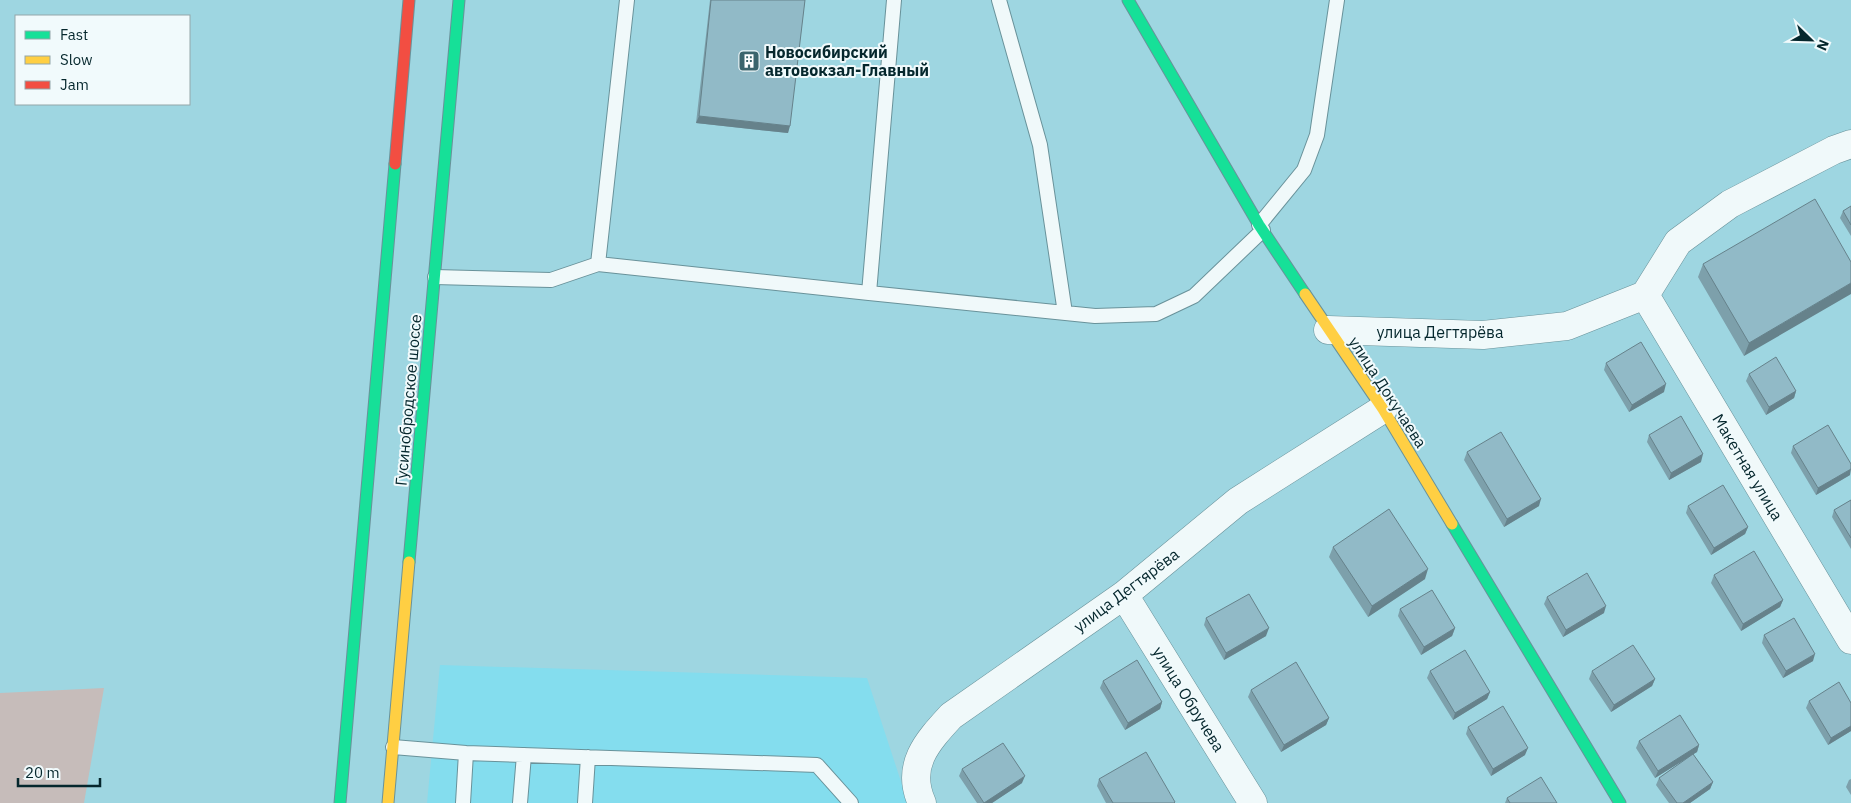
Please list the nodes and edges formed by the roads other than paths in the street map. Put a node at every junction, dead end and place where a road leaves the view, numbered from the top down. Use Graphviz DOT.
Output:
graph roads {
  1 [pos="409,0"];
  2 [pos="460,0"];
  3 [pos="627,0"];
  4 [pos="894,0"];
  5 [pos="999,0"];
  6 [pos="1128,0"];
  7 [pos="1337,0"];
  8 [pos="1851,144"];
  9 [pos="1261,227"];
  10 [pos="598,264"];
  11 [pos="435,277"];
  12 [pos="869,293"];
  13 [pos="1645,295"];
  14 [pos="1065,313"];
  15 [pos="1328,330"];
  16 [pos="1383,409"];
  17 [pos="1124,595"];
  18 [pos="1851,640"];
  19 [pos="393,747"];
  20 [pos="466,753"];
  21 [pos="524,755"];
  22 [pos="588,757"];
  23 [pos="340,803"];
  24 [pos="388,803"];
  25 [pos="463,803"];
  26 [pos="520,803"];
  27 [pos="585,803"];
  28 [pos="850,803"];
  29 [pos="922,803"];
  30 [pos="1253,803"];
  31 [pos="1620,803"];
  1 -- 23 [label="main road, Гусинобродское шоссе"];
  2 -- 11 [label="main road, Гусинобродское шоссе"];
  3 -- 10 [label="lane"];
  4 -- 12 [label="lane"];
  5 -- 14 [label="lane"];
  6 -- 9 [label="main road, улица Докучаева"];
  7 -- 9 [label="lane"];
  8 -- 13 [label="street"];
  9 -- 14 [label="lane"];
  9 -- 15 [label="main road, улица Докучаева"];
  10 -- 11 [label="lane"];
  10 -- 12 [label="lane"];
  11 -- 19 [label="main road, Гусинобродское шоссе"];
  12 -- 14 [label="lane"];
  13 -- 15 [label="street, улица Дегтярёва"];
  13 -- 18 [label="street, Макетная улица"];
  15 -- 16 [label="main road, улица Докучаева"];
  16 -- 17 [label="street, улица Дегтярёва"];
  16 -- 31 [label="main road, улица Докучаева"];
  17 -- 29 [label="street, улица Дегтярёва"];
  17 -- 30 [label="street, улица Обручева"];
  19 -- 20 [label="lane"];
  19 -- 24 [label="main road, Гусинобродское шоссе"];
  20 -- 21 [label="lane"];
  20 -- 25 [label="lane"];
  21 -- 22 [label="lane"];
  21 -- 26 [label="lane"];
  22 -- 27 [label="lane"];
  22 -- 28 [label="lane"];
}
